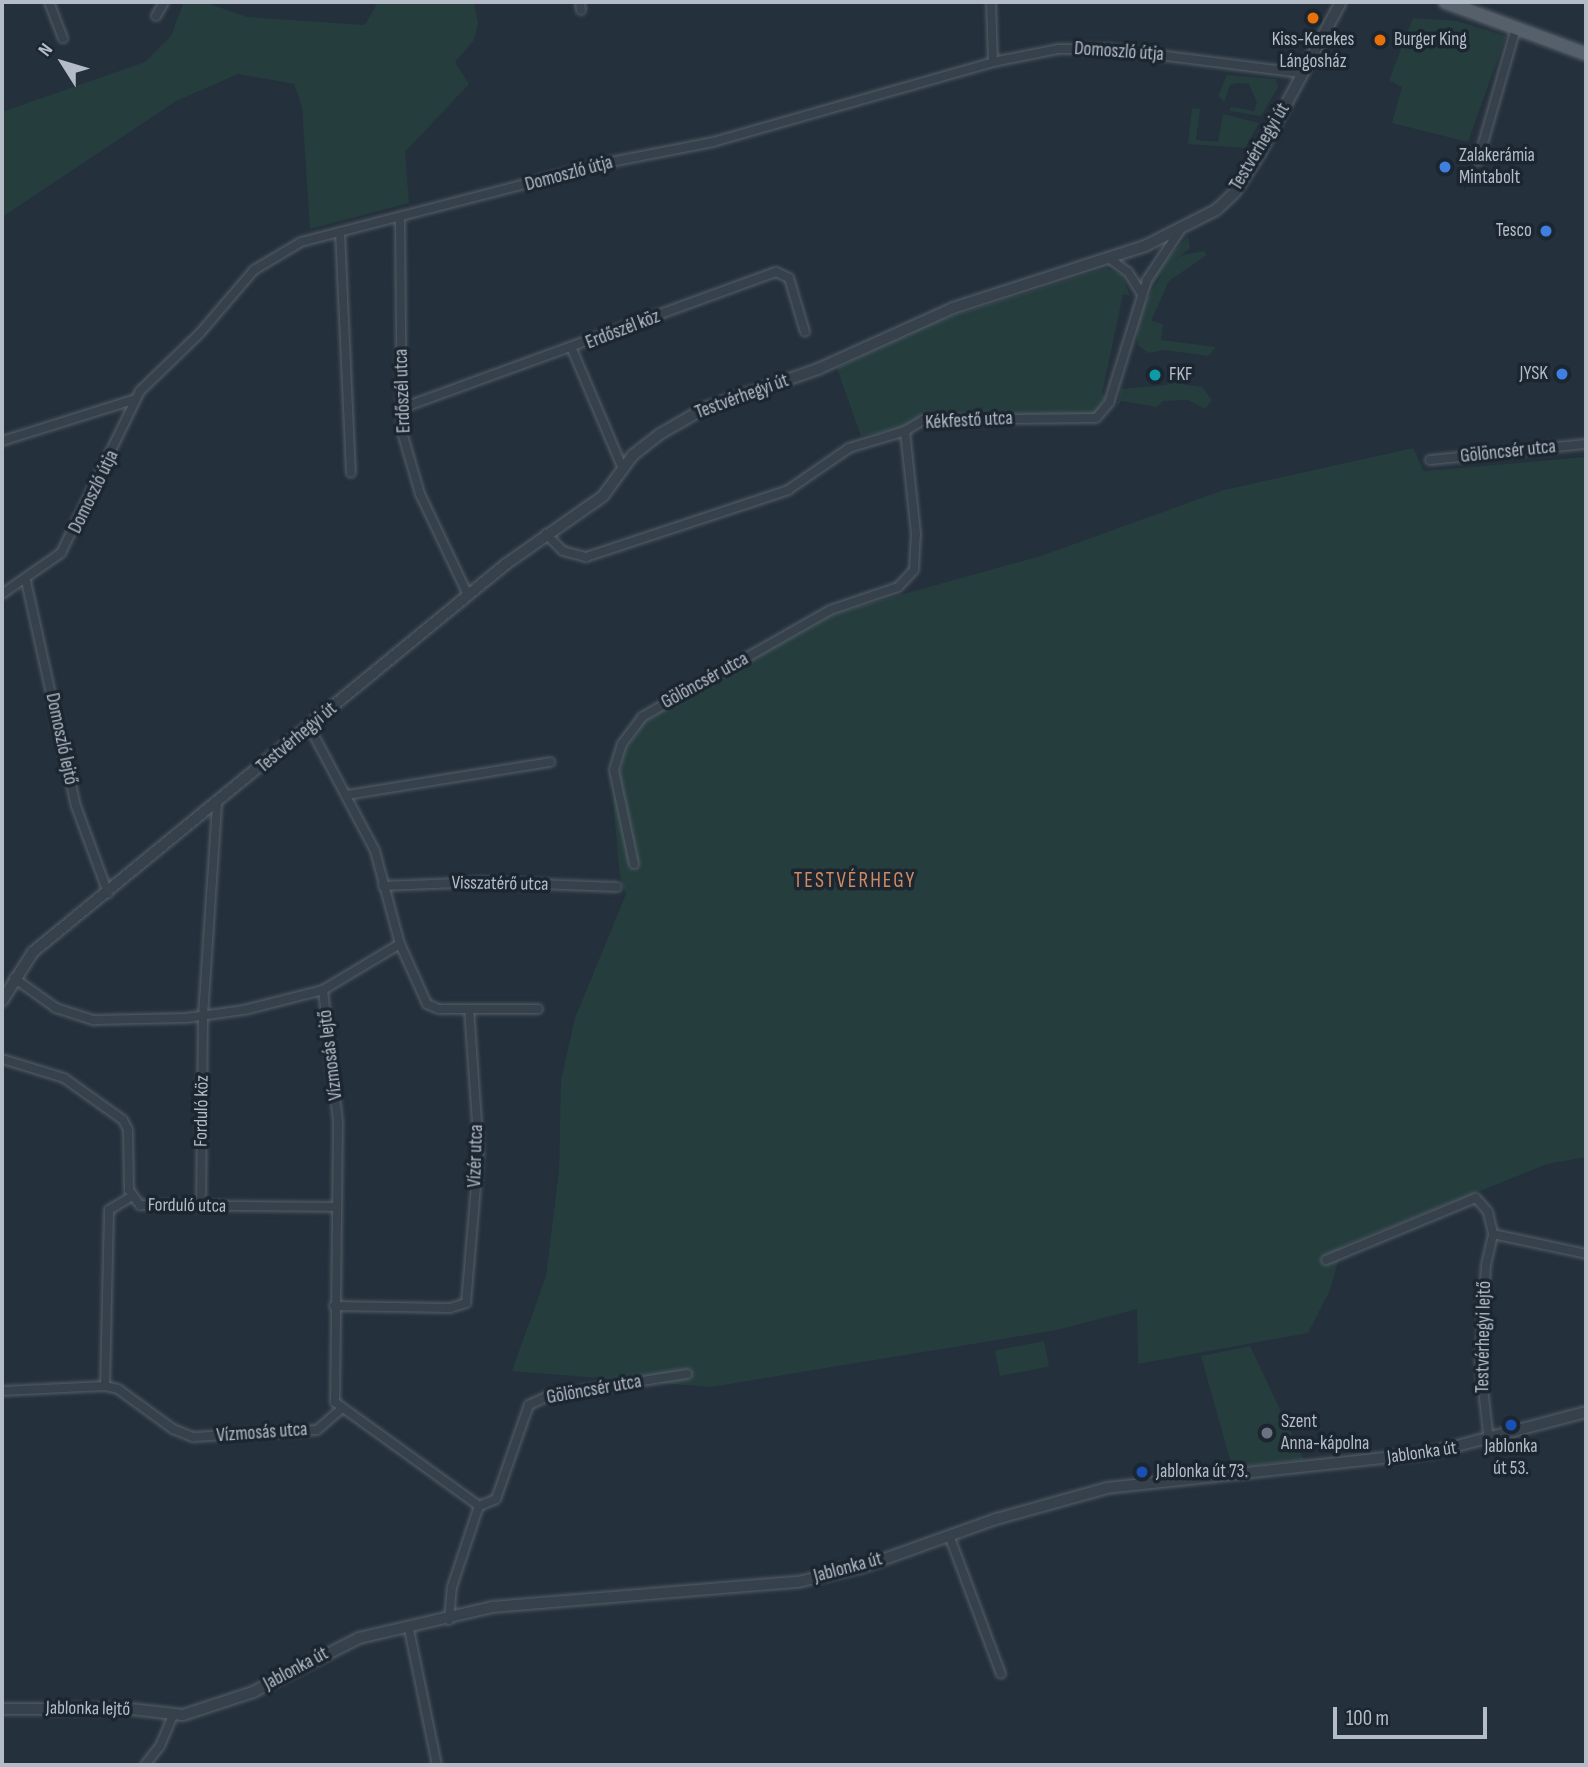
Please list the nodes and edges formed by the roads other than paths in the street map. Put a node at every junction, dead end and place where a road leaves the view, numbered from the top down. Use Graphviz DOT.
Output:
graph roads {
  1 [pos="49,2"];
  2 [pos="164,2"];
  3 [pos="991,2"];
  4 [pos="1341,2"];
  5 [pos="1445,2"];
  6 [pos="156,16"];
  7 [pos="1516,27"];
  8 [pos="63,38"];
  9 [pos="1586,54"];
  10 [pos="993,62"];
  11 [pos="1302,73"];
  12 [pos="1478,161"];
  13 [pos="400,217"];
  14 [pos="340,232"];
  15 [pos="1179,232"];
  16 [pos="1110,259"];
  17 [pos="1141,293"];
  18 [pos="806,332"];
  19 [pos="572,349"];
  20 [pos="135,399"];
  21 [pos="402,408"];
  22 [pos="905,431"];
  23 [pos="2,441"];
  24 [pos="1586,444"];
  25 [pos="1430,460"];
  26 [pos="623,469"];
  27 [pos="351,474"];
  28 [pos="546,534"];
  29 [pos="26,581"];
  30 [pos="2,594"];
  31 [pos="468,595"];
  32 [pos="310,728"];
  33 [pos="550,762"];
  34 [pos="347,795"];
  35 [pos="217,804"];
  36 [pos="634,864"];
  37 [pos="383,886"];
  38 [pos="617,887"];
  39 [pos="108,893"];
  40 [pos="400,944"];
  41 [pos="14,978"];
  42 [pos="323,990"];
  43 [pos="2,1001"];
  44 [pos="469,1009"];
  45 [pos="538,1009"];
  46 [pos="203,1016"];
  47 [pos="2,1059"];
  48 [pos="131,1197"];
  49 [pos="201,1207"];
  50 [pos="337,1207"];
  51 [pos="1493,1234"];
  52 [pos="1586,1254"];
  53 [pos="1325,1260"];
  54 [pos="334,1306"];
  55 [pos="687,1374"];
  56 [pos="105,1386"];
  57 [pos="2,1391"];
  58 [pos="340,1410"];
  59 [pos="1586,1412"];
  60 [pos="1489,1441"];
  61 [pos="479,1506"];
  62 [pos="949,1535"];
  63 [pos="449,1620"];
  64 [pos="410,1629"];
  65 [pos="1001,1674"];
  66 [pos="2,1709"];
  67 [pos="173,1715"];
  68 [pos="145,1765"];
  69 [pos="438,1765"];
  1 -- 8 [label="street"];
  2 -- 6 [label="street"];
  3 -- 10 [label="street"];
  4 -- 11 [label="street, Testvérhegyi út"];
  5 -- 7 [label="main road"];
  7 -- 9 [label="main road"];
  7 -- 12 [label="street"];
  10 -- 11 [label="street, Domoszló útja"];
  10 -- 13 [label="street, Domoszló útja"];
  11 -- 15 [label="street, Testvérhegyi út"];
  13 -- 14 [label="street, Domoszló útja"];
  13 -- 21 [label="street, Erdőszél utca"];
  14 -- 20 [label="street, Domoszló útja"];
  14 -- 27 [label="street"];
  15 -- 16 [label="street, Testvérhegyi út"];
  15 -- 17 [label="street, Kékfestő utca"];
  16 -- 17 [label="street"];
  16 -- 26 [label="street, Testvérhegyi út"];
  17 -- 22 [label="street, Kékfestő utca"];
  18 -- 19 [label="street, Erdőszél köz"];
  19 -- 21 [label="street, Erdőszél köz"];
  19 -- 26 [label="street"];
  20 -- 23 [label="street"];
  20 -- 29 [label="street, Domoszló útja"];
  21 -- 31 [label="street, Erdőszél utca"];
  22 -- 28 [label="street, Kékfestő utca"];
  22 -- 36 [label="street, Gölöncsér utca"];
  24 -- 25 [label="street, Gölöncsér utca"];
  26 -- 28 [label="street, Testvérhegyi út"];
  28 -- 31 [label="street, Testvérhegyi út"];
  29 -- 30 [label="street, Domoszló útja"];
  29 -- 39 [label="street, Domoszló lejtő"];
  31 -- 32 [label="street, Testvérhegyi út"];
  32 -- 34 [label="street"];
  32 -- 35 [label="street, Testvérhegyi út"];
  33 -- 34 [label="street"];
  34 -- 37 [label="street"];
  35 -- 39 [label="street, Testvérhegyi út"];
  35 -- 46 [label="street"];
  37 -- 38 [label="street, Visszatérő utca"];
  37 -- 40 [label="street"];
  39 -- 41 [label="street, Testvérhegyi út"];
  40 -- 42 [label="street"];
  40 -- 44 [label="street"];
  41 -- 43 [label="street, Testvérhegyi út"];
  41 -- 46 [label="street, Vízmosás lejtő"];
  42 -- 46 [label="street, Vízmosás lejtő"];
  42 -- 50 [label="street, Vízmosás lejtő"];
  44 -- 45 [label="street"];
  44 -- 54 [label="street, Vízér utca"];
  46 -- 49 [label="street, Forduló köz"];
  47 -- 48 [label="street, Forduló utca"];
  48 -- 49 [label="street, Forduló utca"];
  48 -- 56 [label="street"];
  49 -- 50 [label="street, Forduló utca"];
  50 -- 54 [label="street, Vízmosás lejtő"];
  51 -- 52 [label="street"];
  51 -- 53 [label="street"];
  51 -- 60 [label="street, Testvérhegyi lejtő"];
  54 -- 58 [label="street, Vízmosás lejtő"];
  55 -- 61 [label="street, Gölöncsér utca"];
  56 -- 57 [label="street"];
  56 -- 58 [label="street, Vízmosás utca"];
  58 -- 61 [label="street"];
  59 -- 60 [label="street, Jablonka út"];
  60 -- 62 [label="street, Jablonka út"];
  61 -- 63 [label="street, Gölöncsér utca"];
  62 -- 63 [label="street, Jablonka út"];
  62 -- 65 [label="street"];
  63 -- 64 [label="street, Jablonka út"];
  64 -- 67 [label="street, Jablonka út"];
  64 -- 69 [label="street"];
  66 -- 67 [label="street, Jablonka lejtő"];
  67 -- 68 [label="street"];
}
